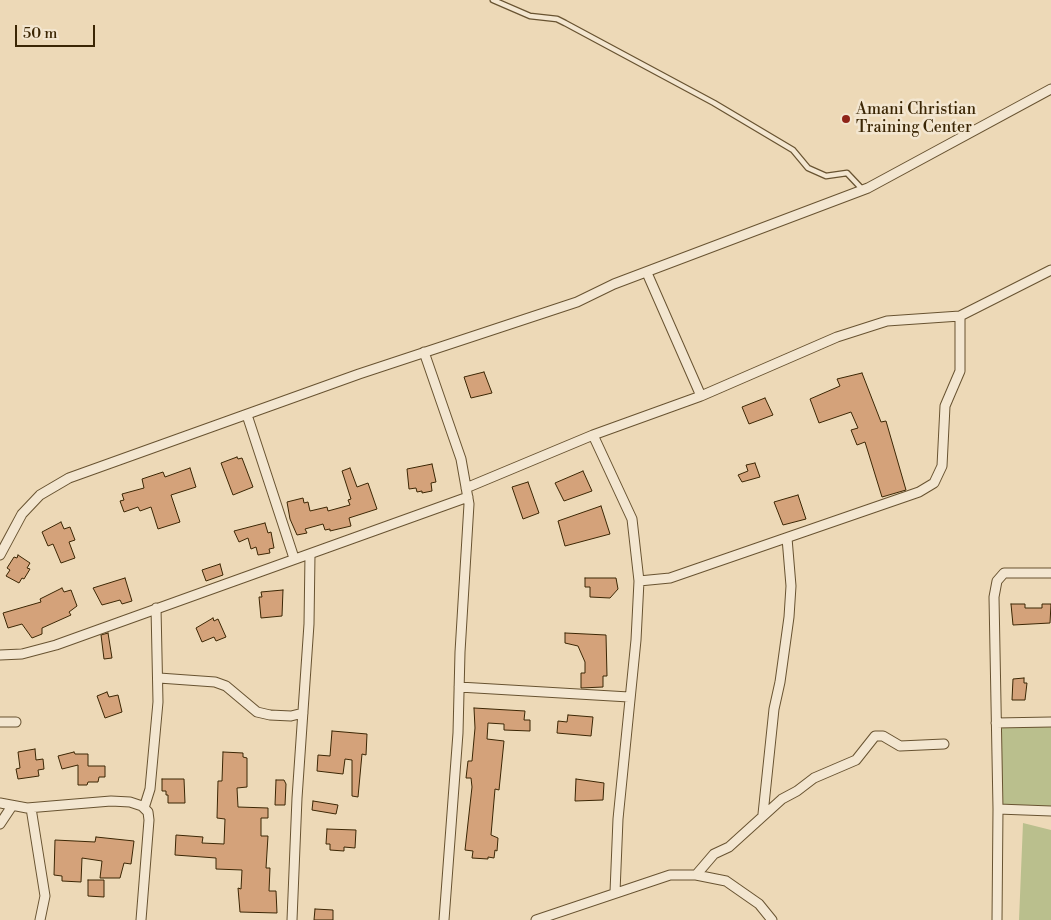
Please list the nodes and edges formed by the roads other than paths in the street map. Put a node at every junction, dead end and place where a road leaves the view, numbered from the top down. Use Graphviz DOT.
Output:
graph roads {
  1 [pos="493,0"];
  2 [pos="1051,89"];
  3 [pos="863,190"];
  4 [pos="1051,270"];
  5 [pos="647,273"];
  6 [pos="960,316"];
  7 [pos="424,352"];
  8 [pos="701,396"];
  9 [pos="247,415"];
  10 [pos="593,435"];
  11 [pos="467,493"];
  12 [pos="787,538"];
  13 [pos="310,555"];
  14 [pos="0,556"];
  15 [pos="294,558"];
  16 [pos="1051,573"];
  17 [pos="639,581"];
  18 [pos="156,608"];
  19 [pos="0,655"];
  20 [pos="159,678"];
  21 [pos="459,687"];
  22 [pos="629,698"];
  23 [pos="303,713"];
  24 [pos="0,722"];
  25 [pos="16,722"];
  26 [pos="1051,722"];
  27 [pos="996,723"];
  28 [pos="944,744"];
  29 [pos="0,803"];
  30 [pos="12,806"];
  31 [pos="31,808"];
  32 [pos="144,808"];
  33 [pos="998,809"];
  34 [pos="1051,811"];
  35 [pos="763,814"];
  36 [pos="0,824"];
  37 [pos="696,875"];
  38 [pos="615,892"];
  39 [pos="40,920"];
  40 [pos="141,920"];
  41 [pos="292,920"];
  42 [pos="444,920"];
  43 [pos="536,920"];
  44 [pos="772,920"];
  45 [pos="997,920"];
  1 -- 3 [label="lane"];
  2 -- 3 [label="street"];
  3 -- 5 [label="street"];
  4 -- 6 [label="street"];
  5 -- 7 [label="street"];
  5 -- 8 [label="street"];
  6 -- 8 [label="street"];
  6 -- 12 [label="street"];
  7 -- 9 [label="street"];
  7 -- 11 [label="street"];
  8 -- 10 [label="street"];
  9 -- 14 [label="street"];
  9 -- 15 [label="street"];
  10 -- 11 [label="street"];
  10 -- 17 [label="street"];
  11 -- 13 [label="street"];
  11 -- 21 [label="street"];
  12 -- 17 [label="street"];
  12 -- 35 [label="street"];
  13 -- 15 [label="street"];
  13 -- 23 [label="street"];
  15 -- 18 [label="street"];
  16 -- 27 [label="street"];
  17 -- 22 [label="street"];
  18 -- 19 [label="street"];
  18 -- 20 [label="street"];
  20 -- 23 [label="street"];
  20 -- 32 [label="street"];
  21 -- 22 [label="street"];
  21 -- 42 [label="street"];
  22 -- 38 [label="street"];
  23 -- 41 [label="street"];
  24 -- 25 [label="street"];
  26 -- 27 [label="street"];
  27 -- 33 [label="street"];
  28 -- 35 [label="street"];
  29 -- 30 [label="street"];
  30 -- 31 [label="street"];
  30 -- 36 [label="street"];
  31 -- 32 [label="street"];
  31 -- 39 [label="street"];
  32 -- 40 [label="street"];
  33 -- 34 [label="street"];
  33 -- 45 [label="street"];
  35 -- 37 [label="street"];
  37 -- 38 [label="street"];
  37 -- 44 [label="street"];
  38 -- 43 [label="street"];
}
